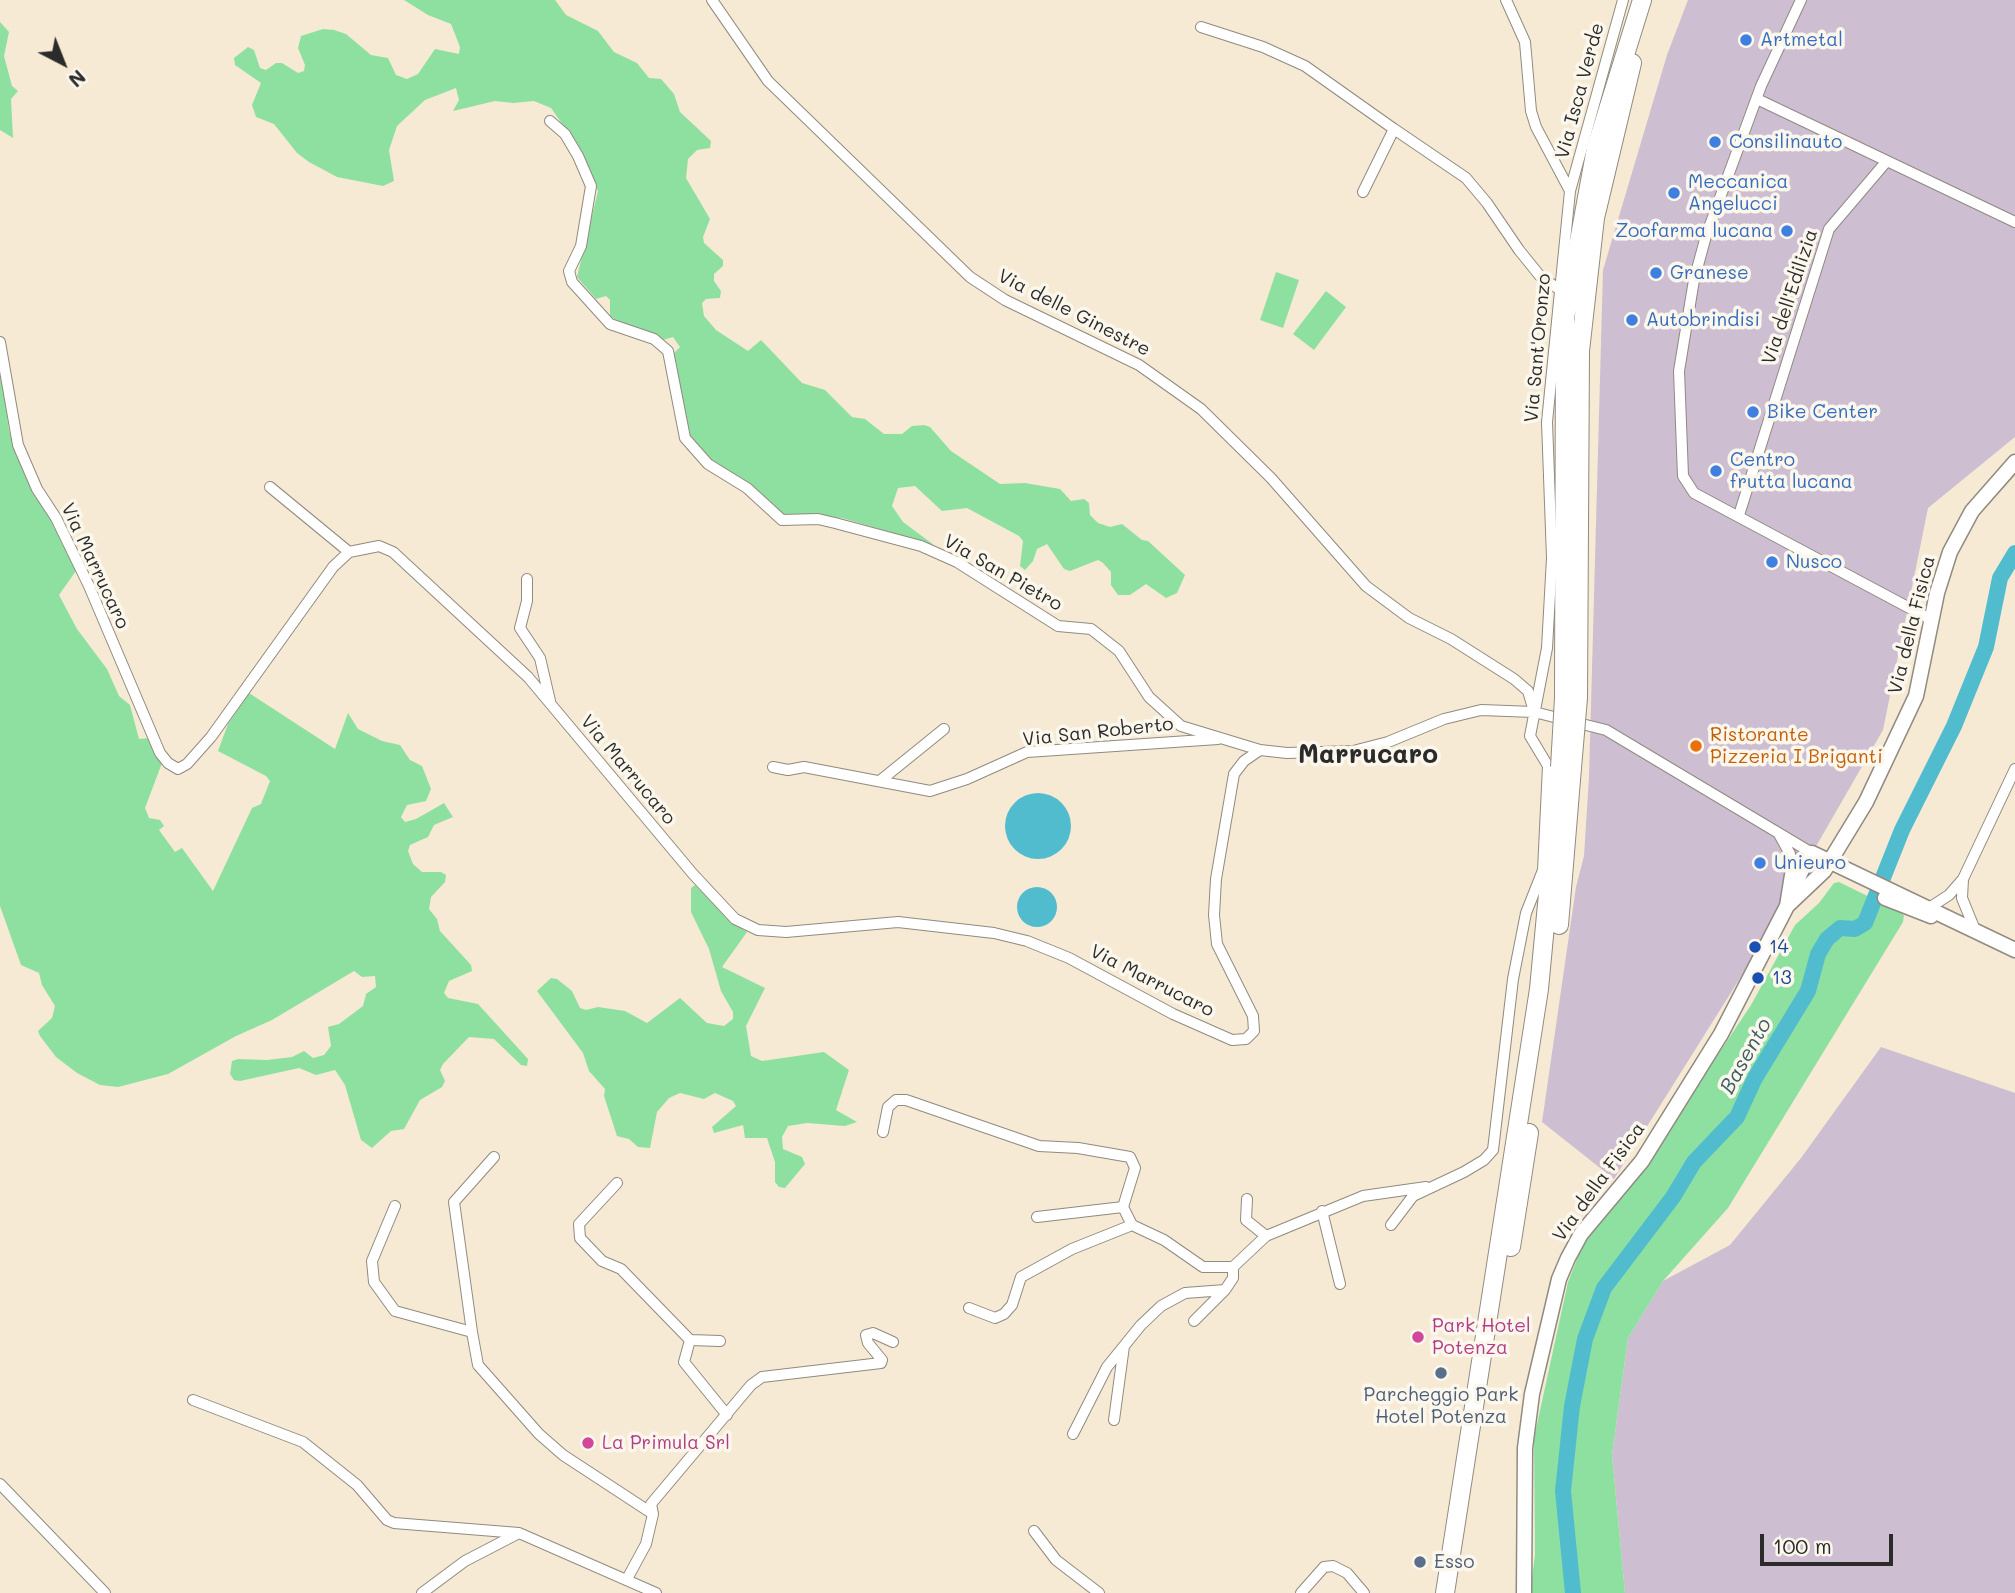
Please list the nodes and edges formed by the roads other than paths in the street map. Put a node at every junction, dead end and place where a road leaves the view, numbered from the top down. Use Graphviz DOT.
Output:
graph roads {
  1 [pos="712,0"];
  2 [pos="1506,0"];
  3 [pos="1623,0"];
  4 [pos="1642,0"];
  5 [pos="1652,0"];
  6 [pos="1801,0"];
  7 [pos="1201,27"];
  8 [pos="1757,99"];
  9 [pos="550,121"];
  10 [pos="1394,129"];
  11 [pos="1886,162"];
  12 [pos="1363,191"];
  13 [pos="1570,191"];
  14 [pos="2015,222"];
  15 [pos="1560,290"];
  16 [pos="0,342"];
  17 [pos="2015,462"];
  18 [pos="270,486"];
  19 [pos="1739,515"];
  20 [pos="349,552"];
  21 [pos="527,579"];
  22 [pos="1932,620"];
  23 [pos="1571,698"];
  24 [pos="551,705"];
  25 [pos="1534,712"];
  26 [pos="944,729"];
  27 [pos="1226,739"];
  28 [pos="1260,750"];
  29 [pos="773,767"];
  30 [pos="1566,767"];
  31 [pos="2015,769"];
  32 [pos="881,779"];
  33 [pos="1779,833"];
  34 [pos="1812,853"];
  35 [pos="1829,862"];
  36 [pos="1792,875"];
  37 [pos="1964,879"];
  38 [pos="1950,895"];
  39 [pos="1962,898"];
  40 [pos="1904,902"];
  41 [pos="1787,906"];
  42 [pos="1929,908"];
  43 [pos="1946,918"];
  44 [pos="1975,931"];
  45 [pos="2015,950"];
  46 [pos="883,1132"];
  47 [pos="494,1157"];
  48 [pos="617,1182"];
  49 [pos="1430,1186"];
  50 [pos="1247,1199"];
  51 [pos="395,1206"];
  52 [pos="1123,1207"];
  53 [pos="1322,1211"];
  54 [pos="1037,1217"];
  55 [pos="1132,1225"];
  56 [pos="1391,1225"];
  57 [pos="1266,1236"];
  58 [pos="1233,1267"];
  59 [pos="1340,1284"];
  60 [pos="1225,1290"];
  61 [pos="970,1308"];
  62 [pos="1194,1321"];
  63 [pos="472,1332"];
  64 [pos="690,1340"];
  65 [pos="720,1341"];
  66 [pos="892,1342"];
  67 [pos="1124,1346"];
  68 [pos="193,1400"];
  69 [pos="727,1415"];
  70 [pos="1114,1420"];
  71 [pos="1073,1434"];
  72 [pos="0,1484"];
  73 [pos="653,1514"];
  74 [pos="1034,1531"];
  75 [pos="519,1533"];
  76 [pos="627,1579"];
  77 [pos="1523,1590"];
  78 [pos="105,1593"];
  79 [pos="422,1593"];
  80 [pos="656,1593"];
  81 [pos="1099,1593"];
  82 [pos="1301,1593"];
  83 [pos="1364,1593"];
  84 [pos="1446,1593"];
  85 [pos="1457,1593"];
  1 -- 25 [label="street, Via delle Ginestre"];
  2 -- 13 [label="street"];
  3 -- 13 [label="street, Via Isca Verde"];
  4 -- 23 [label="highway"];
  5 -- 23 [label="highway"];
  6 -- 8 [label="street"];
  7 -- 10 [label="street"];
  8 -- 11 [label="street"];
  8 -- 19 [label="street"];
  9 -- 27 [label="street, Via San Pietro"];
  10 -- 12 [label="street"];
  10 -- 15 [label="street"];
  11 -- 14 [label="street"];
  11 -- 19 [label="street, Via dell'Edilizia"];
  13 -- 15 [label="street, Via Sant'Oronzo"];
  15 -- 25 [label="street, Via Sant'Oronzo"];
  16 -- 20 [label="street, Via Marrucaro"];
  17 -- 22 [label="street, Via della Fisica"];
  18 -- 20 [label="street"];
  19 -- 22 [label="street"];
  20 -- 24 [label="street, Via Marrucaro"];
  21 -- 24 [label="street, Via Marrucaro"];
  22 -- 35 [label="street, Via della Fisica"];
  23 -- 30 [label="highway, bridge"];
  24 -- 28 [label="street, Via Marrucaro"];
  25 -- 28 [label="street"];
  25 -- 33 [label="street"];
  25 -- 49 [label="street"];
  26 -- 32 [label="street"];
  27 -- 28 [label="street, Via San Pietro"];
  27 -- 32 [label="street, Via San Roberto"];
  29 -- 32 [label="street, Via San Roberto"];
  30 -- 84 [label="highway"];
  30 -- 85 [label="highway"];
  31 -- 37 [label="street"];
  33 -- 34 [label="street"];
  33 -- 36 [label="street"];
  34 -- 35 [label="street"];
  34 -- 36 [label="street"];
  34 -- 41 [label="street"];
  35 -- 40 [label="street"];
  35 -- 41 [label="street, Via della Fisica"];
  36 -- 41 [label="street, Via della Fisica"];
  37 -- 38 [label="street"];
  37 -- 39 [label="street"];
  38 -- 42 [label="street"];
  38 -- 43 [label="street"];
  39 -- 43 [label="street"];
  39 -- 44 [label="street"];
  40 -- 42 [label="street"];
  40 -- 43 [label="street"];
  41 -- 77 [label="street, Via della Fisica"];
  42 -- 43 [label="street"];
  43 -- 44 [label="street"];
  44 -- 45 [label="street"];
  46 -- 52 [label="street"];
  47 -- 63 [label="street"];
  48 -- 64 [label="street"];
  49 -- 53 [label="street"];
  49 -- 56 [label="street"];
  50 -- 57 [label="street"];
  51 -- 63 [label="street"];
  52 -- 54 [label="street"];
  52 -- 55 [label="street"];
  53 -- 57 [label="street"];
  53 -- 59 [label="street"];
  55 -- 58 [label="street"];
  55 -- 61 [label="street"];
  57 -- 58 [label="street"];
  58 -- 60 [label="street"];
  60 -- 62 [label="street"];
  60 -- 67 [label="street"];
  63 -- 73 [label="street"];
  64 -- 65 [label="street"];
  64 -- 69 [label="street"];
  66 -- 69 [label="street"];
  67 -- 70 [label="street"];
  67 -- 71 [label="street"];
  68 -- 75 [label="street"];
  69 -- 73 [label="street"];
  72 -- 78 [label="street"];
  73 -- 76 [label="street"];
  74 -- 81 [label="street"];
  75 -- 76 [label="street"];
  75 -- 79 [label="street"];
  76 -- 80 [label="street"];
  82 -- 83 [label="street"];
}
